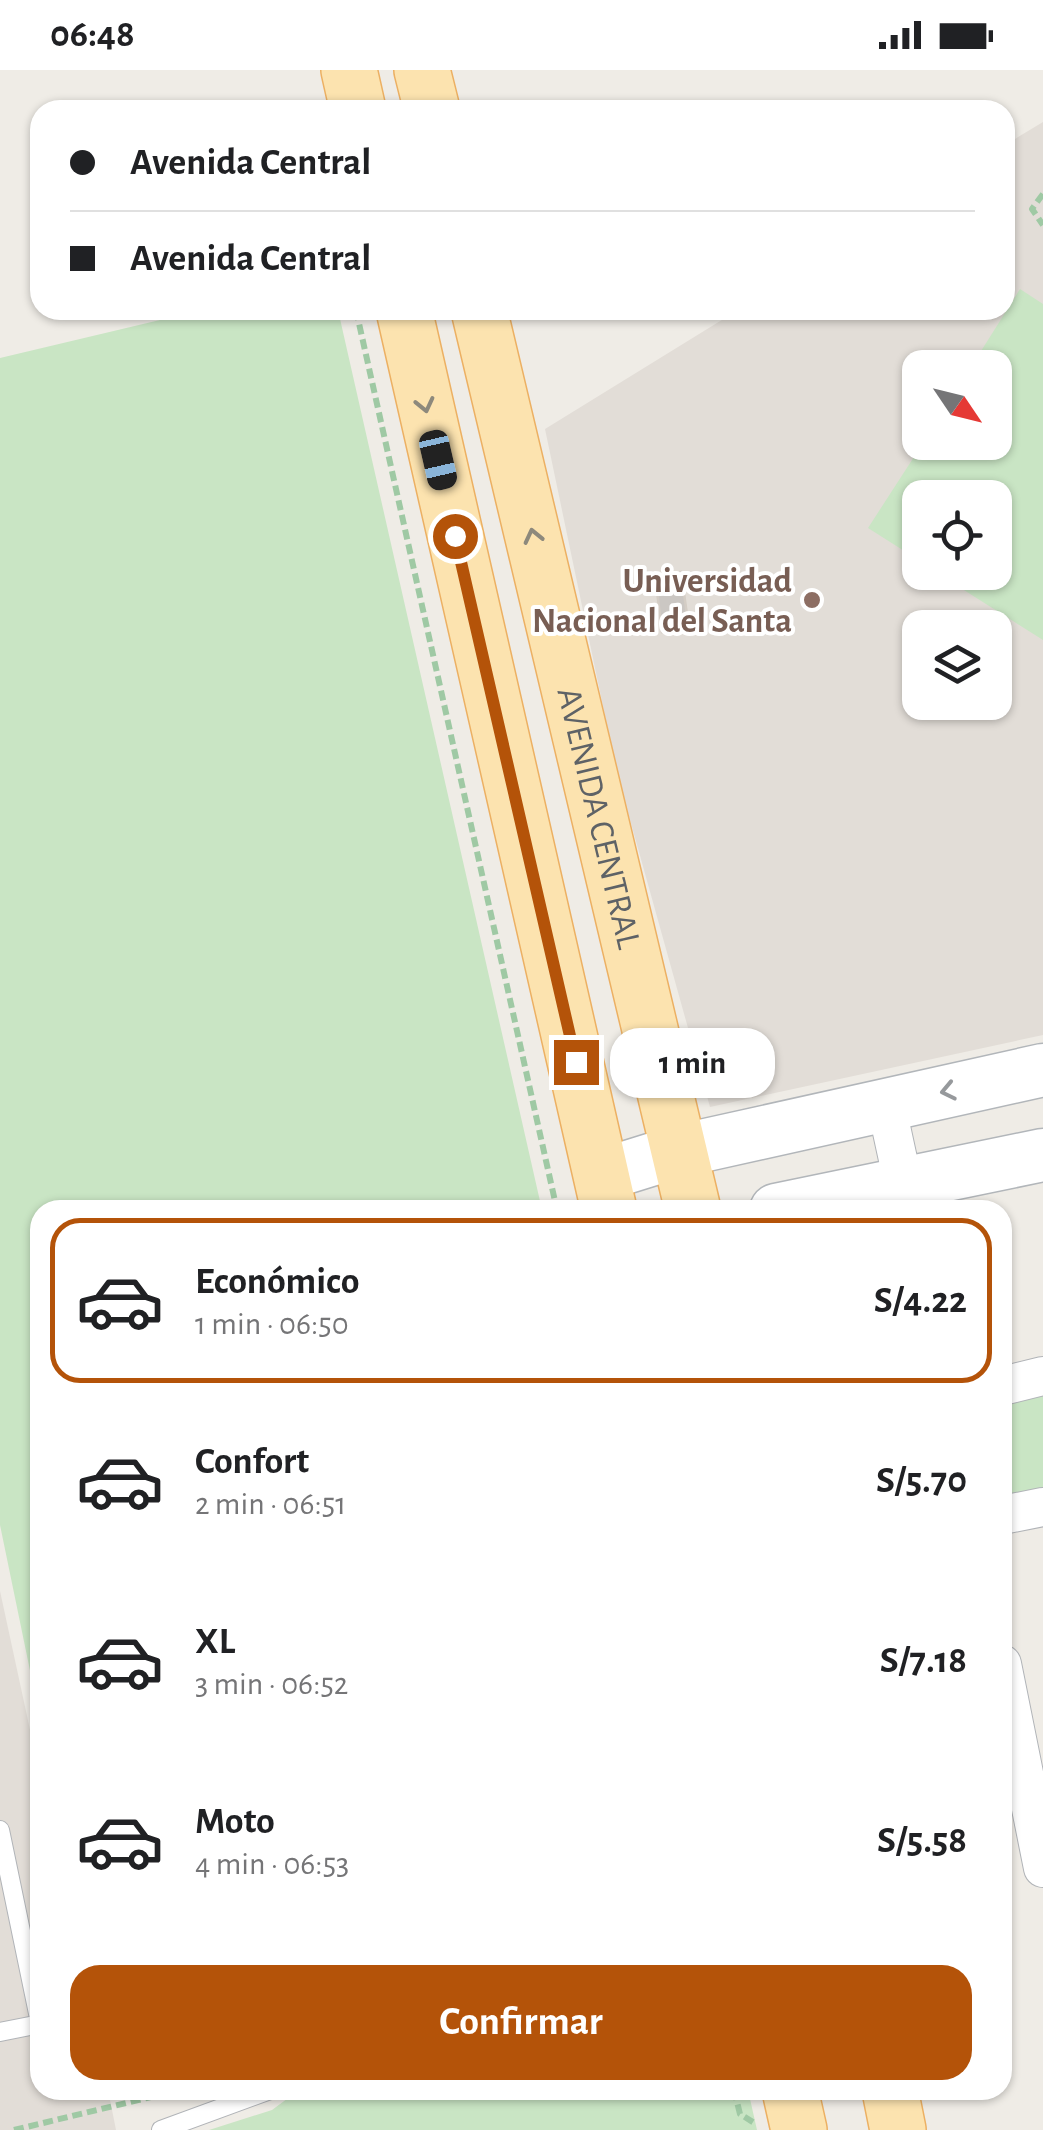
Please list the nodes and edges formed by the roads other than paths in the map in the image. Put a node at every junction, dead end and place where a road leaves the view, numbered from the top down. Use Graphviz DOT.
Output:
graph roads {
  1 [pos="348,70"];
  2 [pos="422,70"];
  3 [pos="356,100"];
  4 [pos="430,100"];
  5 [pos="406,320"];
  6 [pos="481,320"];
  7 [pos="1043,1070"];
  8 [pos="886,1104"];
  9 [pos="679,1151"];
  10 [pos="1043,1155"];
  11 [pos="605,1193"];
  12 [pos="907,1197"];
  13 [pos="691,1200"];
  14 [pos="877,1200"];
  15 [pos="1043,1376"];
  16 [pos="1012,1384"];
  17 [pos="1043,1507"];
  18 [pos="1012,1512"];
  19 [pos="1012,1739"];
  20 [pos="0,1830"];
  21 [pos="1027,1851"];
  22 [pos="30,1975"];
  23 [pos="30,2025"];
  24 [pos="0,2032"];
  25 [pos="243,2100"];
  26 [pos="792,2100"];
  27 [pos="892,2100"];
  28 [pos="161,2130"];
  29 [pos="798,2130"];
  30 [pos="898,2130"];
  1 -- 3 [label="main road"];
  2 -- 4 [label="main road"];
  5 -- 11 [label="main road, one-way"];
  9 -- 6 [label="main road, AVENIDA CENTRAL, one-way"];
  7 -- 8 [label="main road, one-way"];
  8 -- 9 [label="main road"];
  8 -- 12 [label="street"];
  9 -- 11 [label="main road"];
  9 -- 13 [label="main road, AVENIDA CENTRAL"];
  10 -- 12 [label="main road"];
  12 -- 14 [label="main road"];
  15 -- 16 [label="street"];
  17 -- 18 [label="street"];
  19 -- 21 [label="street"];
  20 -- 22 [label="lane"];
  23 -- 24 [label="lane"];
  25 -- 28 [label="lane"];
  26 -- 29 [label="main road"];
  27 -- 30 [label="main road"];
}
